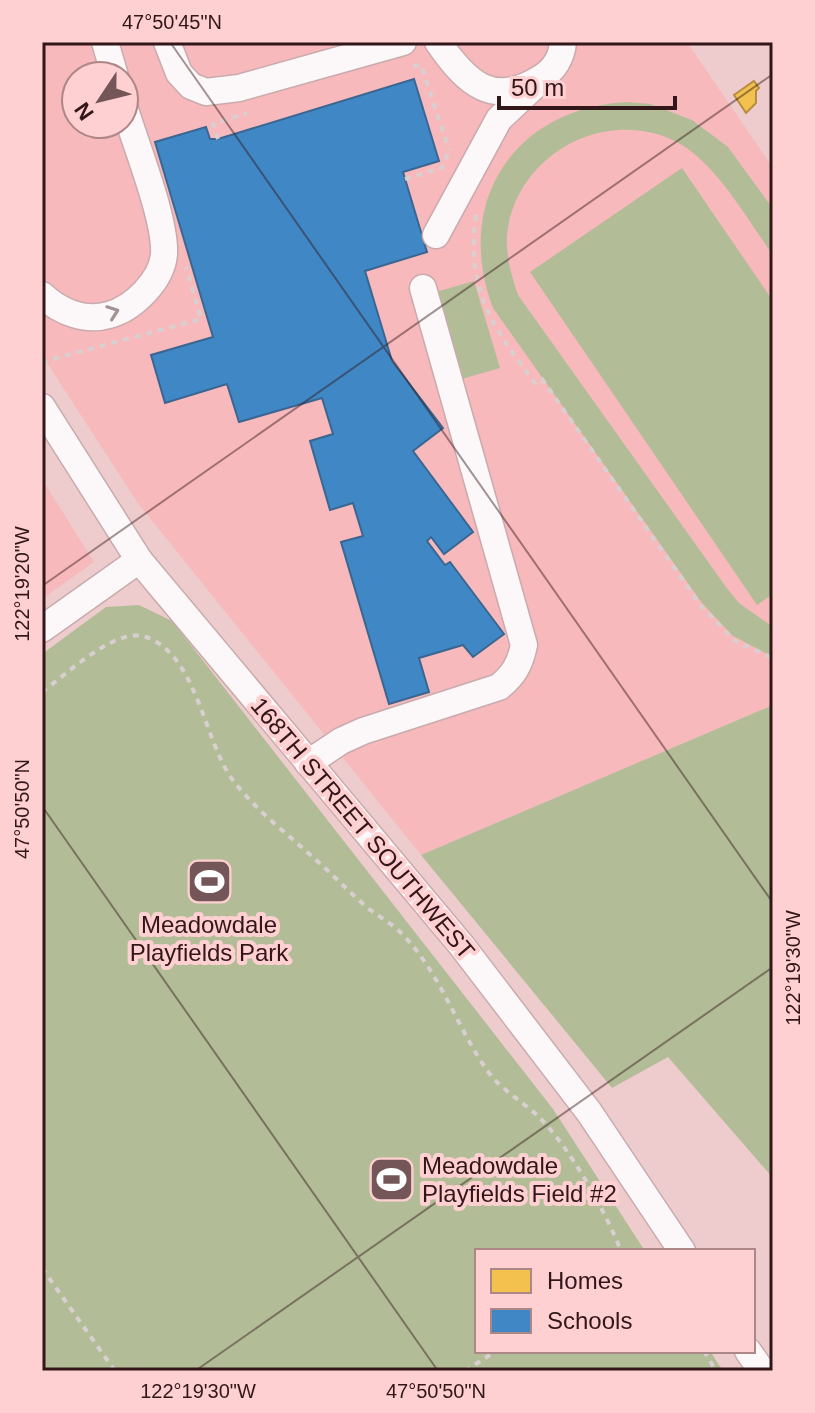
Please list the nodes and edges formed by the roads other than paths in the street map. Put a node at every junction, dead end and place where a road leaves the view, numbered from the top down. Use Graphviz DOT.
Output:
graph roads {
  1 [pos="167,42"];
  2 [pos="438,42"];
  3 [pos="563,42"];
  4 [pos="403,55"];
  5 [pos="547,74"];
  6 [pos="135,140"];
  7 [pos="436,235"];
  8 [pos="423,288"];
  9 [pos="42,295"];
  10 [pos="42,407"];
  11 [pos="139,560"];
  12 [pos="42,629"];
  13 [pos="308,763"];
  14 [pos="681,1249"];
  15 [pos="749,1353"];
  16 [pos="762,1371"];
  1 -- 4 [label="street"];
  2 -- 5 [label="street"];
  3 -- 5 [label="street"];
  5 -- 7 [label="street"];
  9 -- 6 [label="street, one-way"];
  8 -- 13 [label="street"];
  10 -- 11 [label="street, 168TH STREET SOUTHWEST"];
  11 -- 12 [label="street"];
  11 -- 13 [label="street, 168TH STREET SOUTHWEST"];
  13 -- 14 [label="street, 168TH STREET SOUTHWEST"];
  15 -- 16 [label="street"];
}
